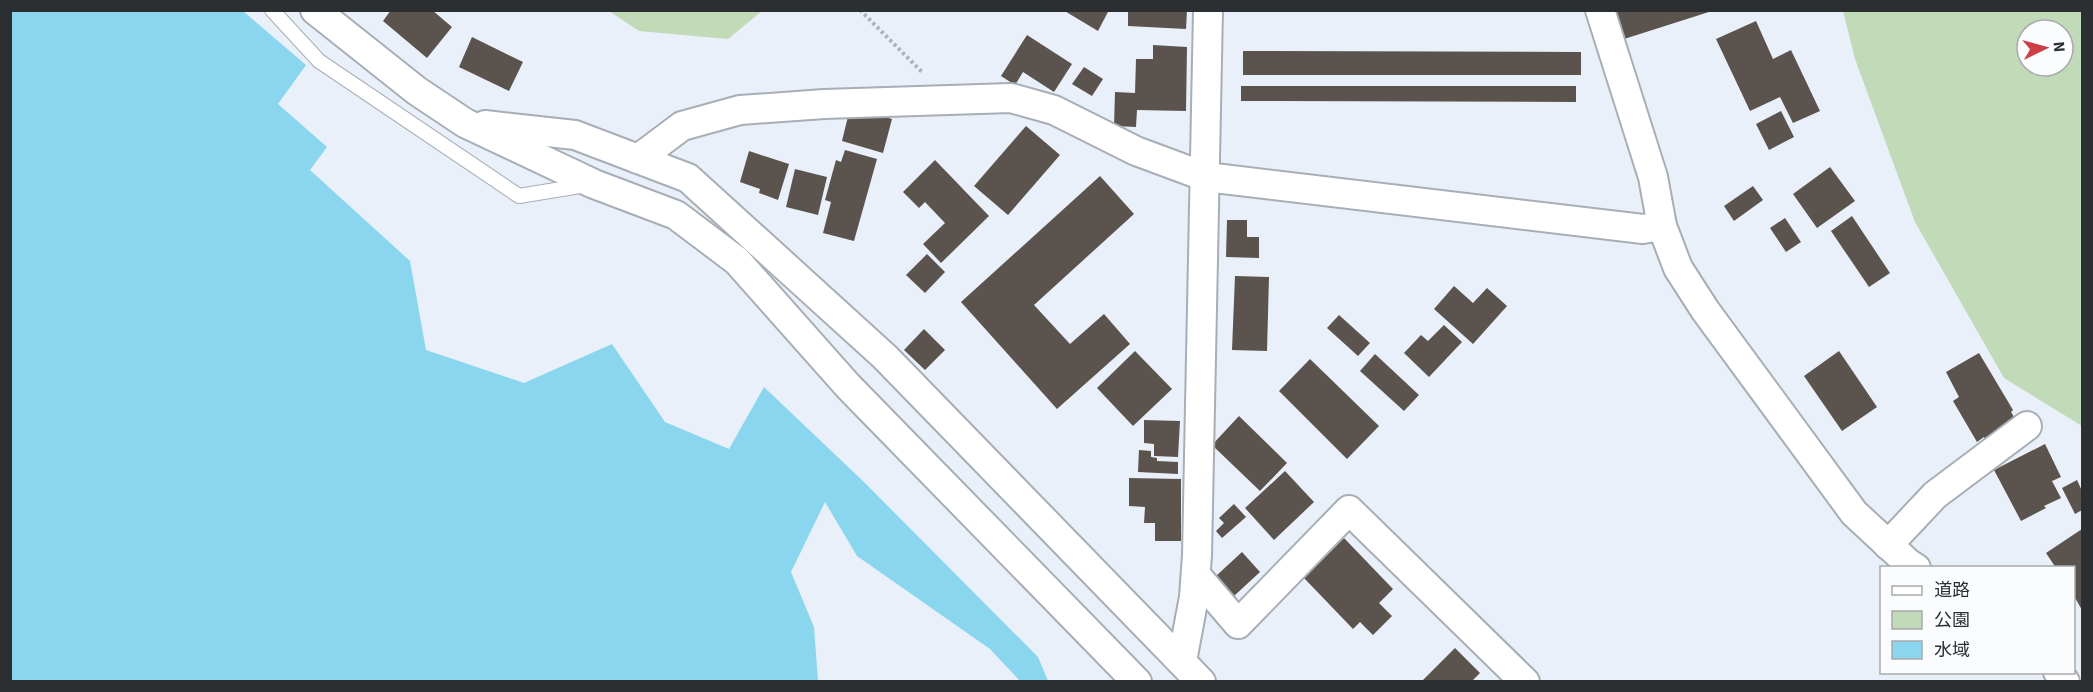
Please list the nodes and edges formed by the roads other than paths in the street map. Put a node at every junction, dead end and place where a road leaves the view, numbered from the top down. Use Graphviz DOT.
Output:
graph roads {
  1 [pos="272,10"];
  2 [pos="315,10"];
  3 [pos="1208,10"];
  4 [pos="1600,10"];
  5 [pos="465,123"];
  6 [pos="638,159"];
  7 [pos="1206,177"];
  8 [pos="594,184"];
  9 [pos="1662,226"];
  10 [pos="2027,426"];
  11 [pos="1888,545"];
  12 [pos="1914,566"];
  13 [pos="1196,575"];
  14 [pos="1182,661"];
  15 [pos="1137,681"];
  16 [pos="1201,681"];
  17 [pos="1525,681"];
  1 -- 8 [label="lane"];
  2 -- 5 [label="street"];
  3 -- 7 [label="street"];
  4 -- 9 [label="street"];
  5 -- 6 [label="street"];
  5 -- 8 [label="street"];
  6 -- 7 [label="street"];
  6 -- 14 [label="street"];
  7 -- 9 [label="street"];
  7 -- 13 [label="street"];
  8 -- 15 [label="street"];
  9 -- 11 [label="street"];
  10 -- 11 [label="street"];
  11 -- 12 [label="street"];
  13 -- 14 [label="street"];
  13 -- 17 [label="street"];
  14 -- 16 [label="street"];
}
